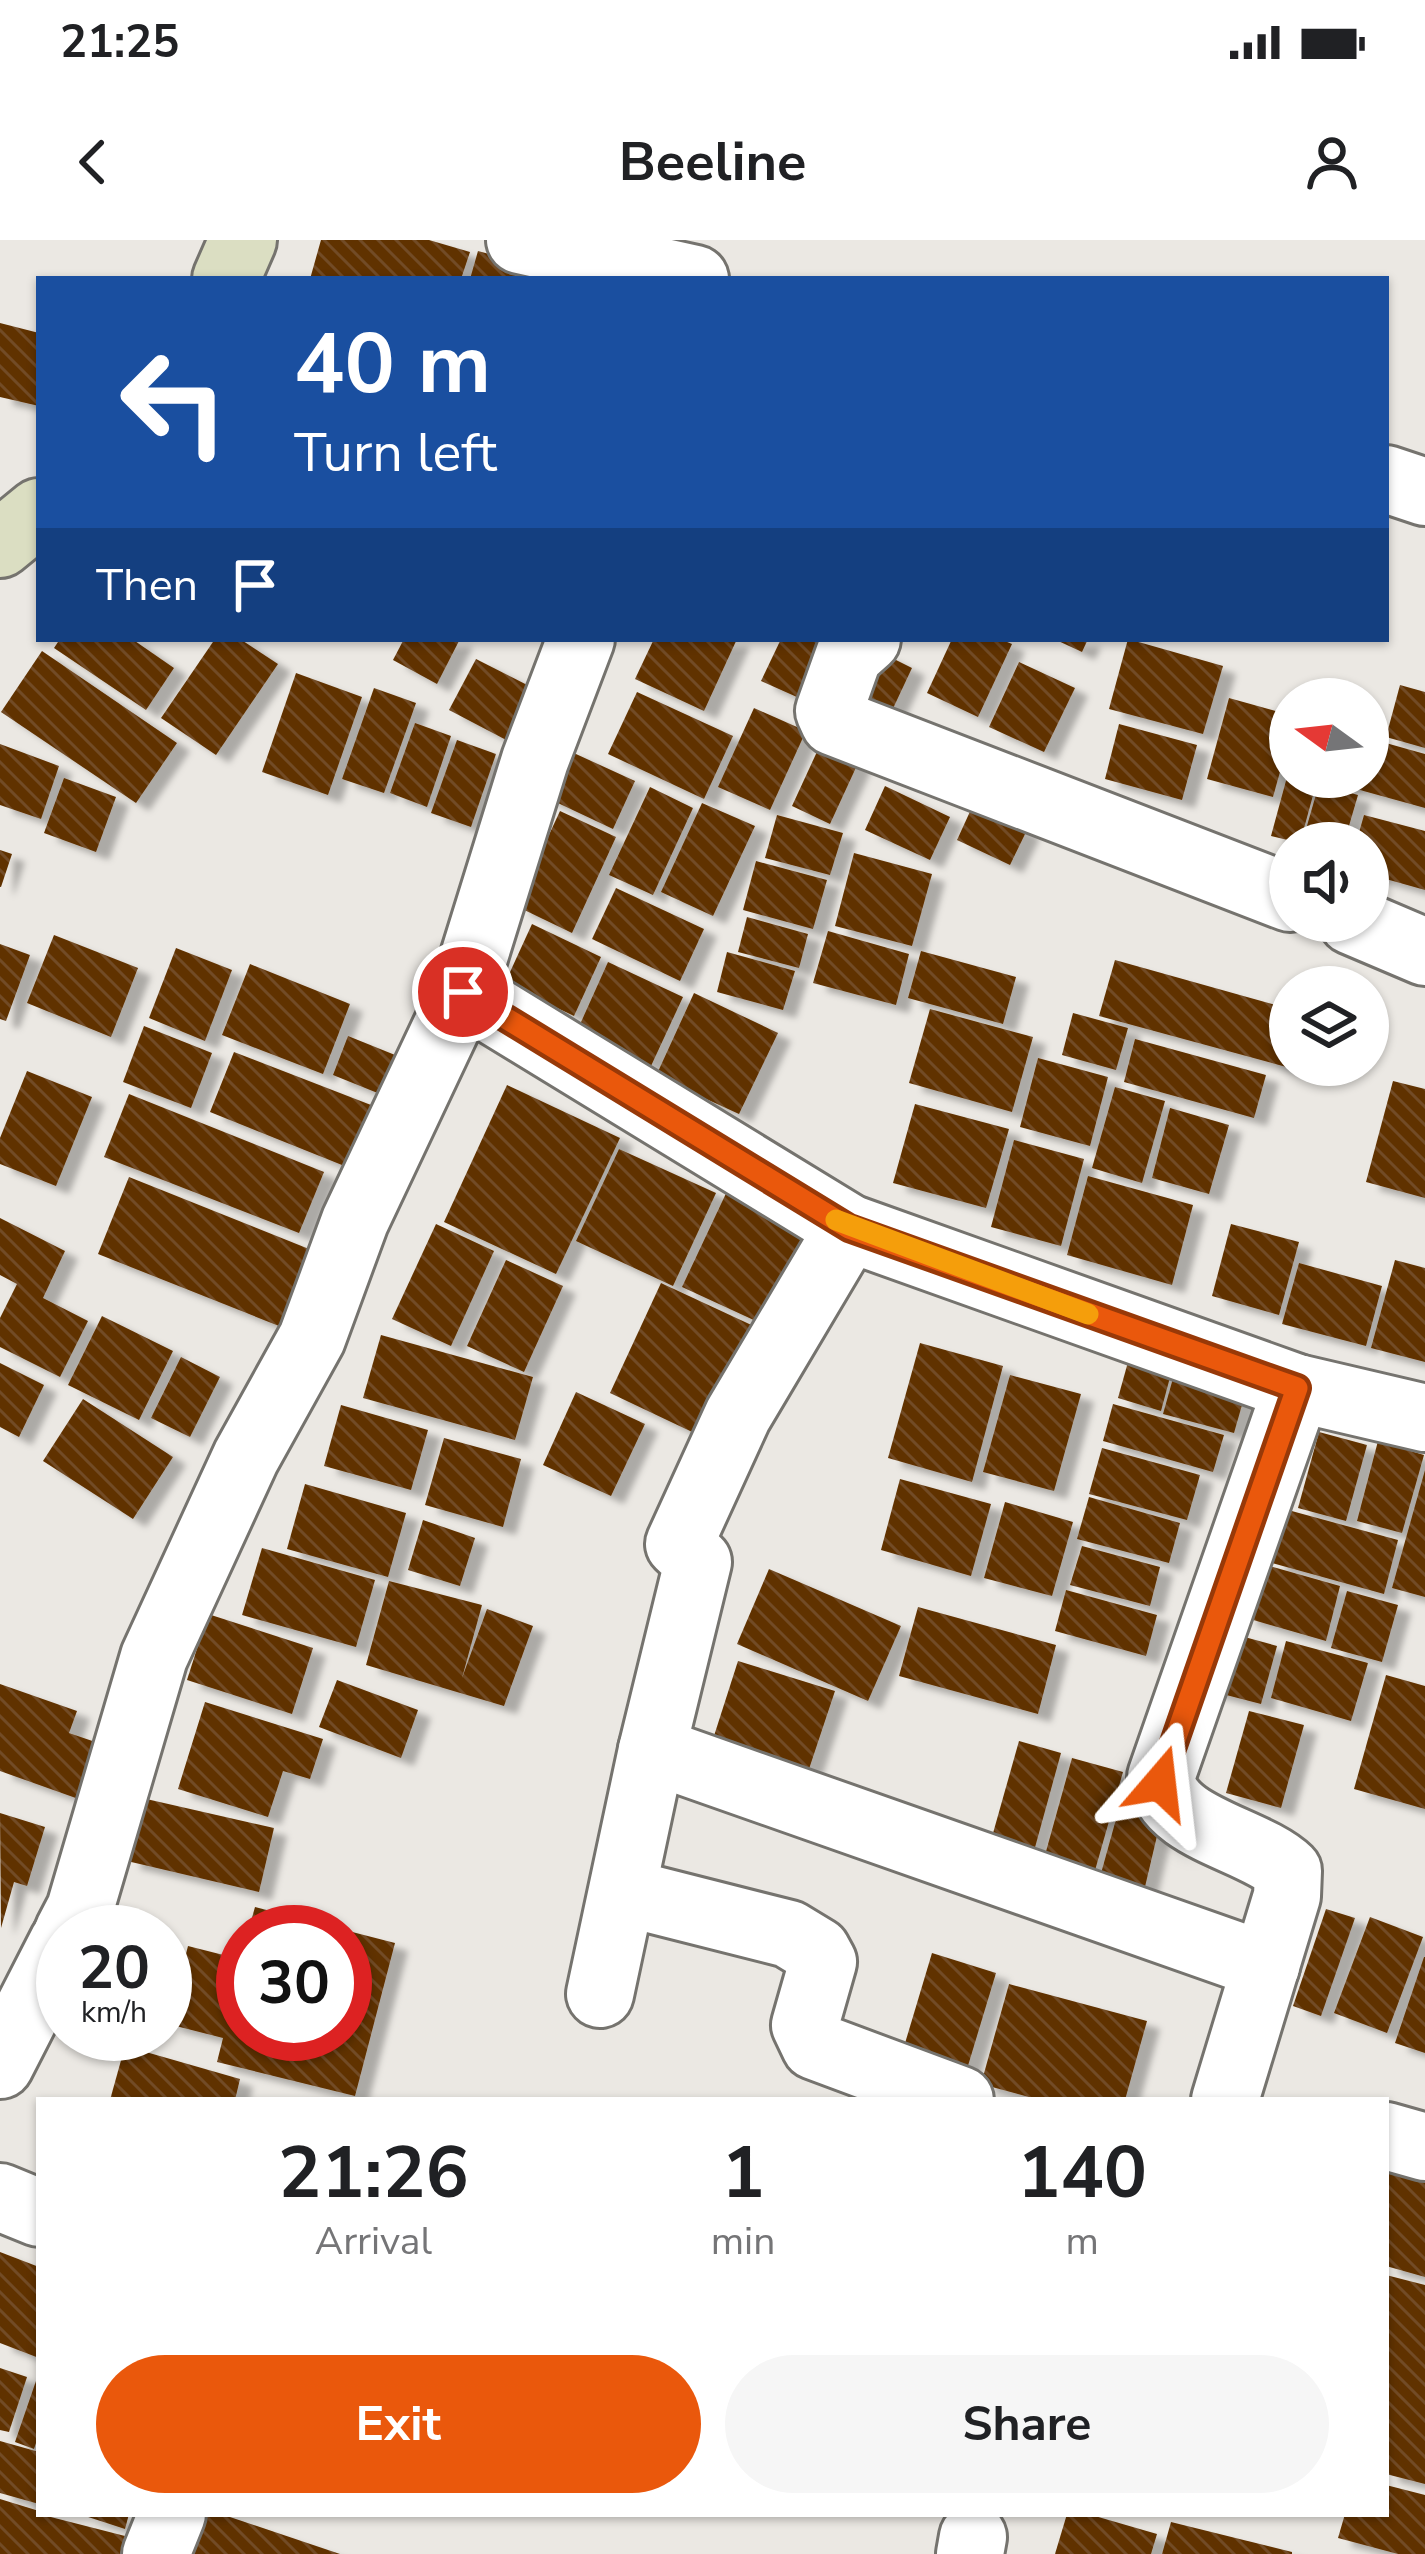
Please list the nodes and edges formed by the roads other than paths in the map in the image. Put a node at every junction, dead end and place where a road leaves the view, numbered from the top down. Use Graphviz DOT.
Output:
graph roads {
  1 [pos="243,240"];
  2 [pos="520,240"];
  3 [pos="723,240"];
  4 [pos="227,276"];
  5 [pos="682,276"];
  6 [pos="718,276"];
  7 [pos="1389,480"];
  8 [pos="1425,492"];
  9 [pos="36,514"];
  10 [pos="0,544"];
  11 [pos="580,642"];
  12 [pos="864,642"];
  13 [pos="1269,890"];
  14 [pos="1389,937"];
  15 [pos="1425,952"];
  16 [pos="463,992"];
  17 [pos="849,1228"];
  18 [pos="1297,1388"];
  19 [pos="1425,1418"];
  20 [pos="652,1750"];
  21 [pos="623,1892"];
  22 [pos="81,1905"];
  23 [pos="1266,1966"];
  24 [pos="600,1994"];
  25 [pos="36,1995"];
  26 [pos="0,2066"];
  27 [pos="951,2097"];
  28 [pos="1237,2097"];
  29 [pos="1389,2137"];
  30 [pos="1425,2147"];
  31 [pos="0,2198"];
  32 [pos="36,2211"];
  33 [pos="171,2517"];
  34 [pos="156,2554"];
  1 -- 4 [label="street"];
  2 -- 5 [label="street"];
  3 -- 6 [label="street"];
  7 -- 8 [label="street"];
  9 -- 10 [label="street"];
  11 -- 16 [label="street"];
  12 -- 13 [label="street"];
  14 -- 15 [label="street"];
  16 -- 17 [label="street"];
  16 -- 22 [label="street"];
  17 -- 18 [label="street"];
  17 -- 20 [label="street"];
  18 -- 19 [label="street"];
  18 -- 23 [label="street"];
  20 -- 21 [label="street"];
  20 -- 23 [label="street"];
  21 -- 24 [label="street"];
  21 -- 27 [label="street"];
  23 -- 28 [label="street"];
  25 -- 26 [label="street"];
  29 -- 30 [label="street"];
  31 -- 32 [label="street"];
  33 -- 34 [label="street"];
}
